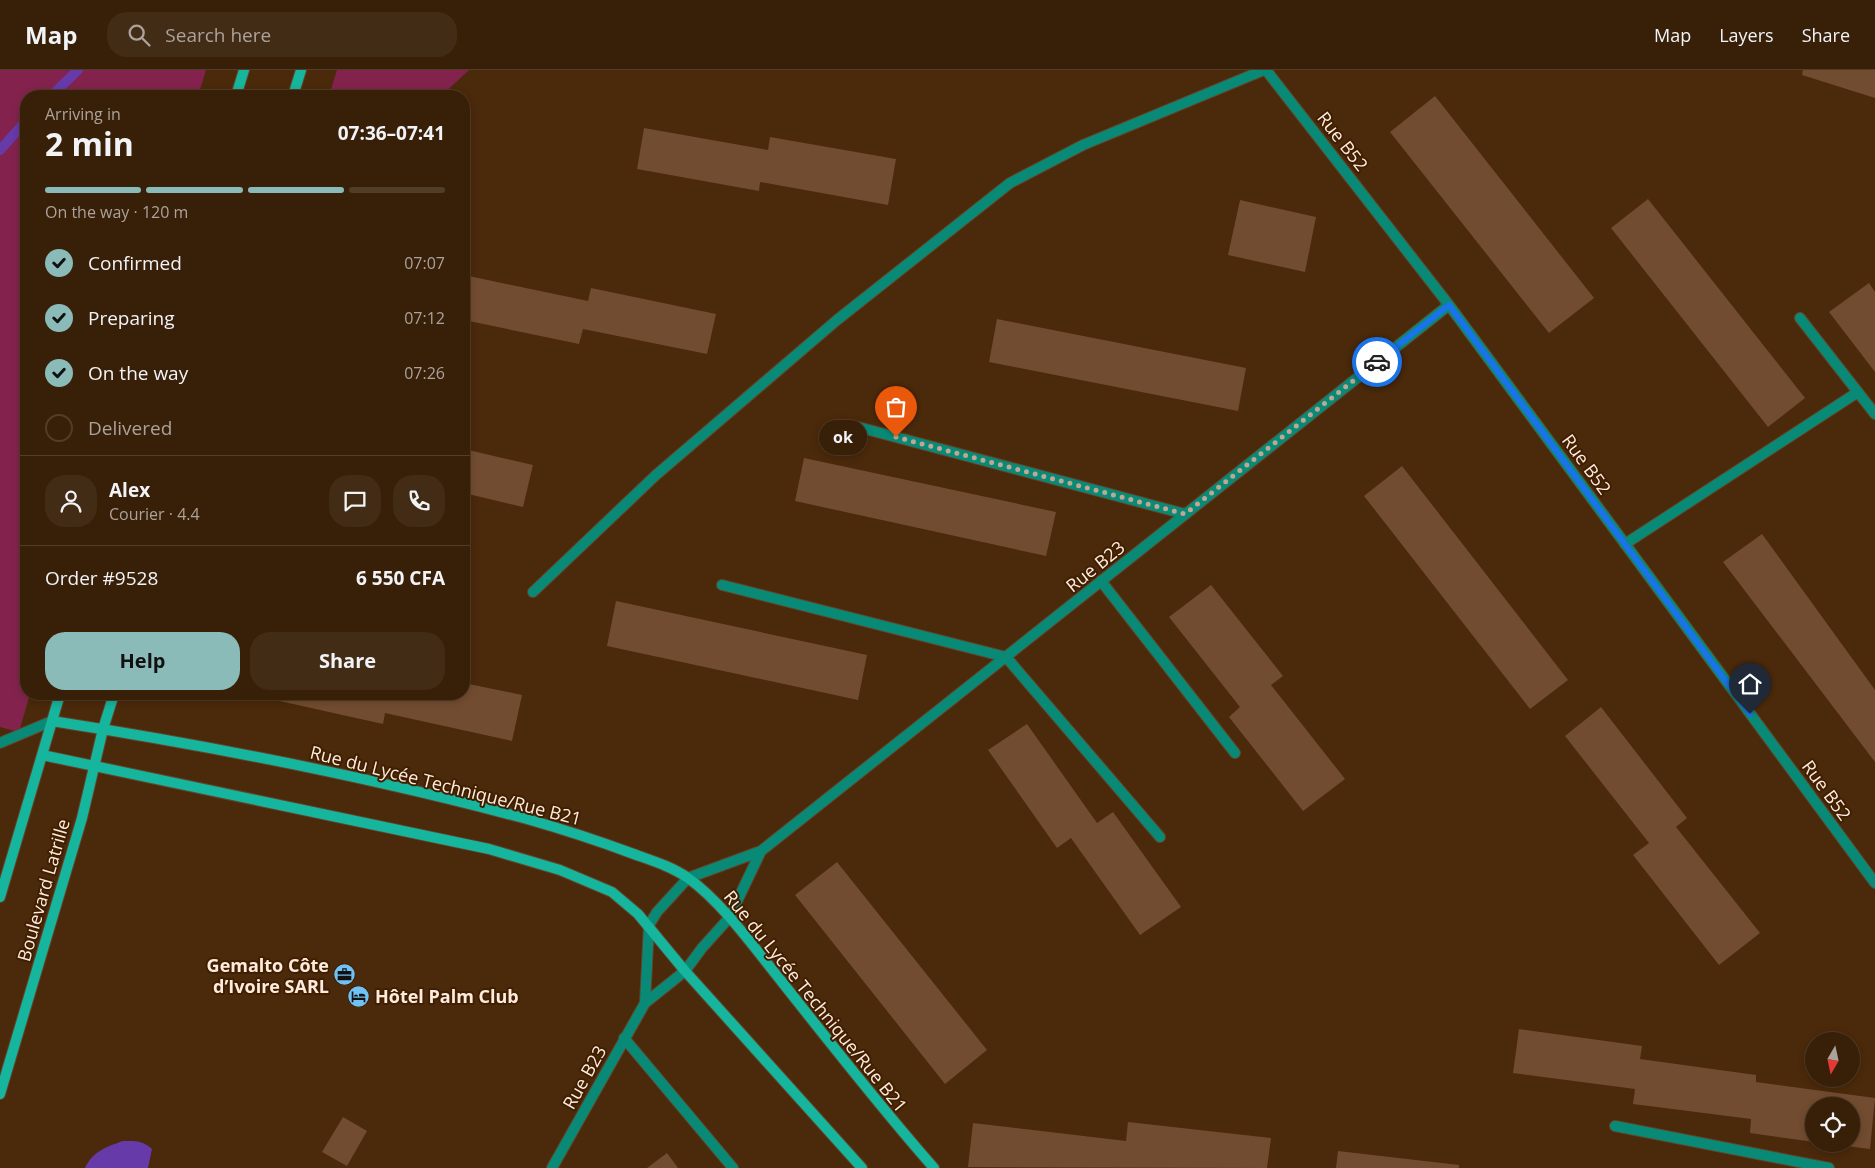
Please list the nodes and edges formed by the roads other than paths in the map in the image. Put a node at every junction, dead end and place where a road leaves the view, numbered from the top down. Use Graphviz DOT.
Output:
graph roads {
  1 [pos="244,70"];
  2 [pos="301,70"];
  3 [pos="1265,70"];
  4 [pos="238,90"];
  5 [pos="295,90"];
  6 [pos="1449,305"];
  7 [pos="1800,318"];
  8 [pos="1858,392"];
  9 [pos="1875,414"];
  10 [pos="858,426"];
  11 [pos="1185,514"];
  12 [pos="1625,544"];
  13 [pos="1101,581"];
  14 [pos="722,586"];
  15 [pos="533,592"];
  16 [pos="1006,657"];
  17 [pos="58,700"];
  18 [pos="112,700"];
  19 [pos="52,721"];
  20 [pos="103,729"];
  21 [pos="0,743"];
  22 [pos="1235,753"];
  23 [pos="42,755"];
  24 [pos="94,766"];
  25 [pos="1160,837"];
  26 [pos="761,851"];
  27 [pos="688,878"];
  28 [pos="1875,883"];
  29 [pos="0,897"];
  30 [pos="729,918"];
  31 [pos="649,925"];
  32 [pos="685,971"];
  33 [pos="645,1003"];
  34 [pos="624,1038"];
  35 [pos="0,1094"];
  36 [pos="1615,1126"];
  37 [pos="552,1168"];
  38 [pos="733,1168"];
  39 [pos="862,1168"];
  40 [pos="934,1168"];
  41 [pos="1829,1168"];
  1 -- 4 [label="street"];
  2 -- 5 [label="street"];
  3 -- 6 [label="street, Rue B52"];
  3 -- 15 [label="street"];
  6 -- 11 [label="street, Rue B23"];
  6 -- 12 [label="street, Rue B52"];
  7 -- 8 [label="street"];
  8 -- 9 [label="street"];
  8 -- 12 [label="street"];
  10 -- 11 [label="street"];
  11 -- 13 [label="street, Rue B23"];
  12 -- 28 [label="street, Rue B52"];
  13 -- 16 [label="street, Rue B23"];
  13 -- 22 [label="street"];
  14 -- 16 [label="street"];
  16 -- 25 [label="street"];
  16 -- 26 [label="street, Rue B23"];
  17 -- 19 [label="street"];
  18 -- 20 [label="street, Boulevard Latrille"];
  19 -- 20 [label="street, Rue du Lycée Technique/Rue B21"];
  19 -- 21 [label="street"];
  19 -- 23 [label="street"];
  20 -- 24 [label="street, Boulevard Latrille"];
  20 -- 27 [label="street, Rue du Lycée Technique/Rue B21"];
  23 -- 24 [label="street"];
  23 -- 29 [label="street"];
  24 -- 31 [label="street"];
  24 -- 35 [label="street, Boulevard Latrille"];
  26 -- 27 [label="street"];
  26 -- 30 [label="street"];
  27 -- 30 [label="street, Rue du Lycée Technique/Rue B21"];
  27 -- 31 [label="street"];
  30 -- 32 [label="street"];
  30 -- 40 [label="street, Rue du Lycée Technique/Rue B21"];
  31 -- 32 [label="street"];
  31 -- 33 [label="street"];
  32 -- 33 [label="street"];
  32 -- 39 [label="street"];
  33 -- 34 [label="street, Rue B23"];
  34 -- 37 [label="street, Rue B23"];
  34 -- 38 [label="street"];
  36 -- 41 [label="street"];
}
